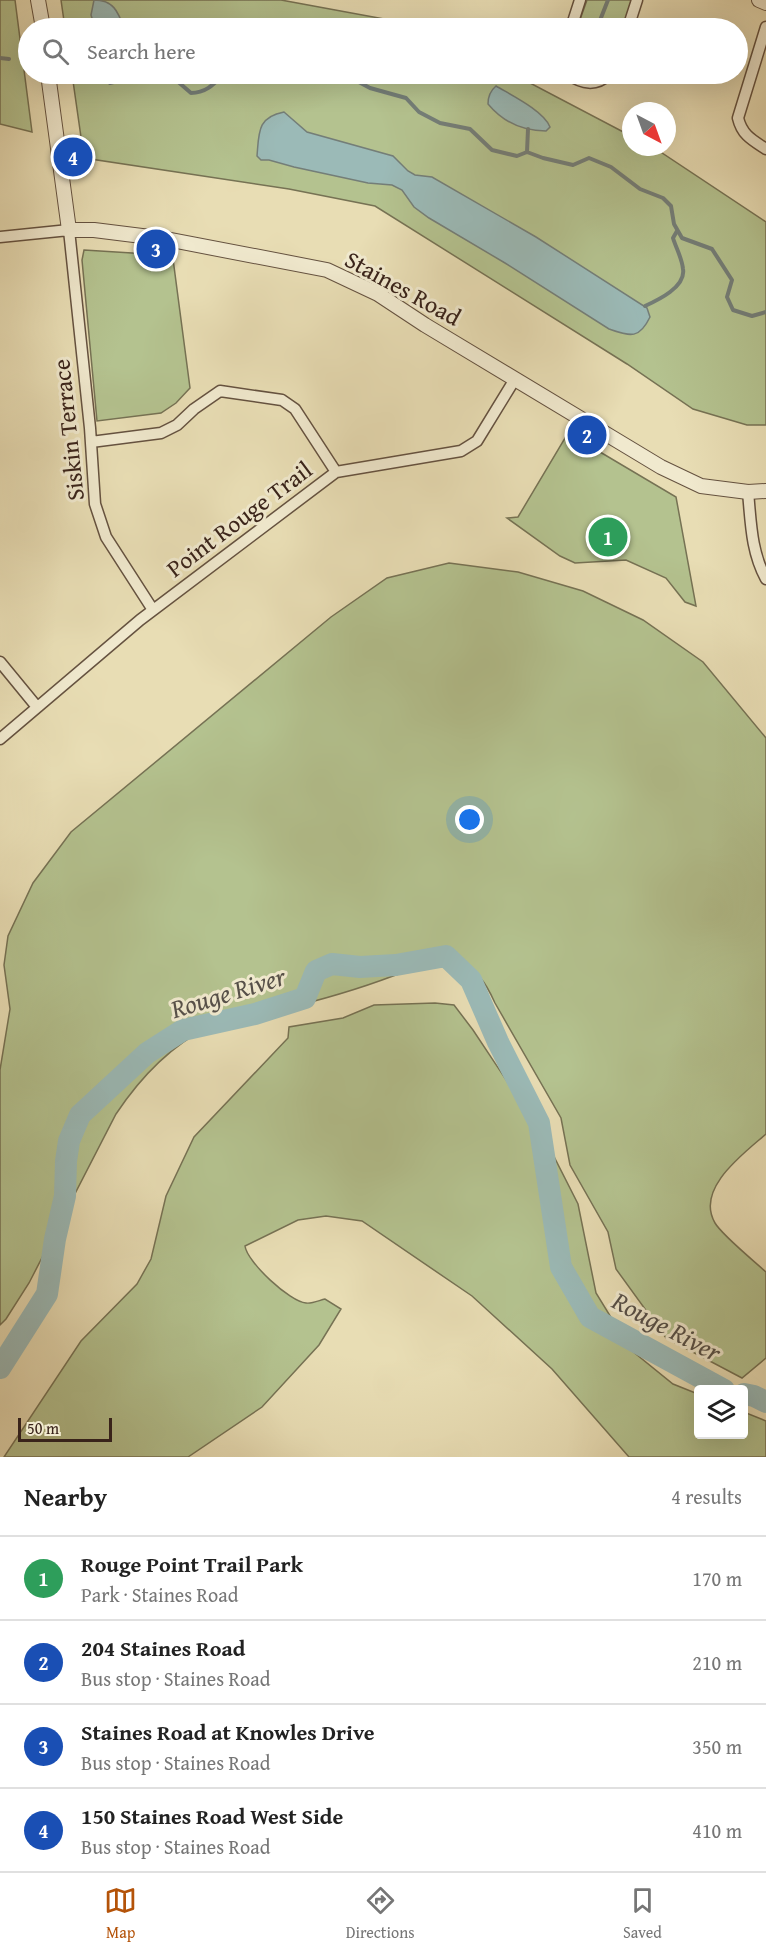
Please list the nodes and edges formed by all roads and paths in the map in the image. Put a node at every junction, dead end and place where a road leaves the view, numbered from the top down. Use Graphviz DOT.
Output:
graph roads {
  1 [pos="38,0"];
  2 [pos="580,0"];
  3 [pos="637,0"];
  4 [pos="759,0"];
  5 [pos="766,3"];
  6 [pos="41,18"];
  7 [pos="574,18"];
  8 [pos="631,18"];
  9 [pos="766,27"];
  10 [pos="49,84"];
  11 [pos="766,149"];
  12 [pos="69,230"];
  13 [pos="0,237"];
  14 [pos="516,379"];
  15 [pos="91,442"];
  16 [pos="336,472"];
  17 [pos="766,491"];
  18 [pos="748,492"];
  19 [pos="766,579"];
  20 [pos="153,610"];
  21 [pos="0,662"];
  22 [pos="37,707"];
  23 [pos="0,739"];
  1 -- 6 [label="street"];
  2 -- 7 [label="street"];
  3 -- 8 [label="street"];
  4 -- 5 [label="street"];
  9 -- 11 [label="street"];
  10 -- 12 [label="street"];
  12 -- 13 [label="street"];
  12 -- 14 [label="street, Staines Road"];
  12 -- 15 [label="street, Siskin Terrace"];
  14 -- 16 [label="street, Point Rouge Trail"];
  14 -- 18 [label="street, Staines Road"];
  15 -- 16 [label="street"];
  15 -- 20 [label="street, Siskin Terrace"];
  16 -- 20 [label="street, Point Rouge Trail"];
  17 -- 18 [label="street, Staines Road"];
  18 -- 19 [label="street"];
  20 -- 22 [label="street, Point Rouge Trail"];
  21 -- 22 [label="street"];
  22 -- 23 [label="street, Point Rouge Trail"];
}
